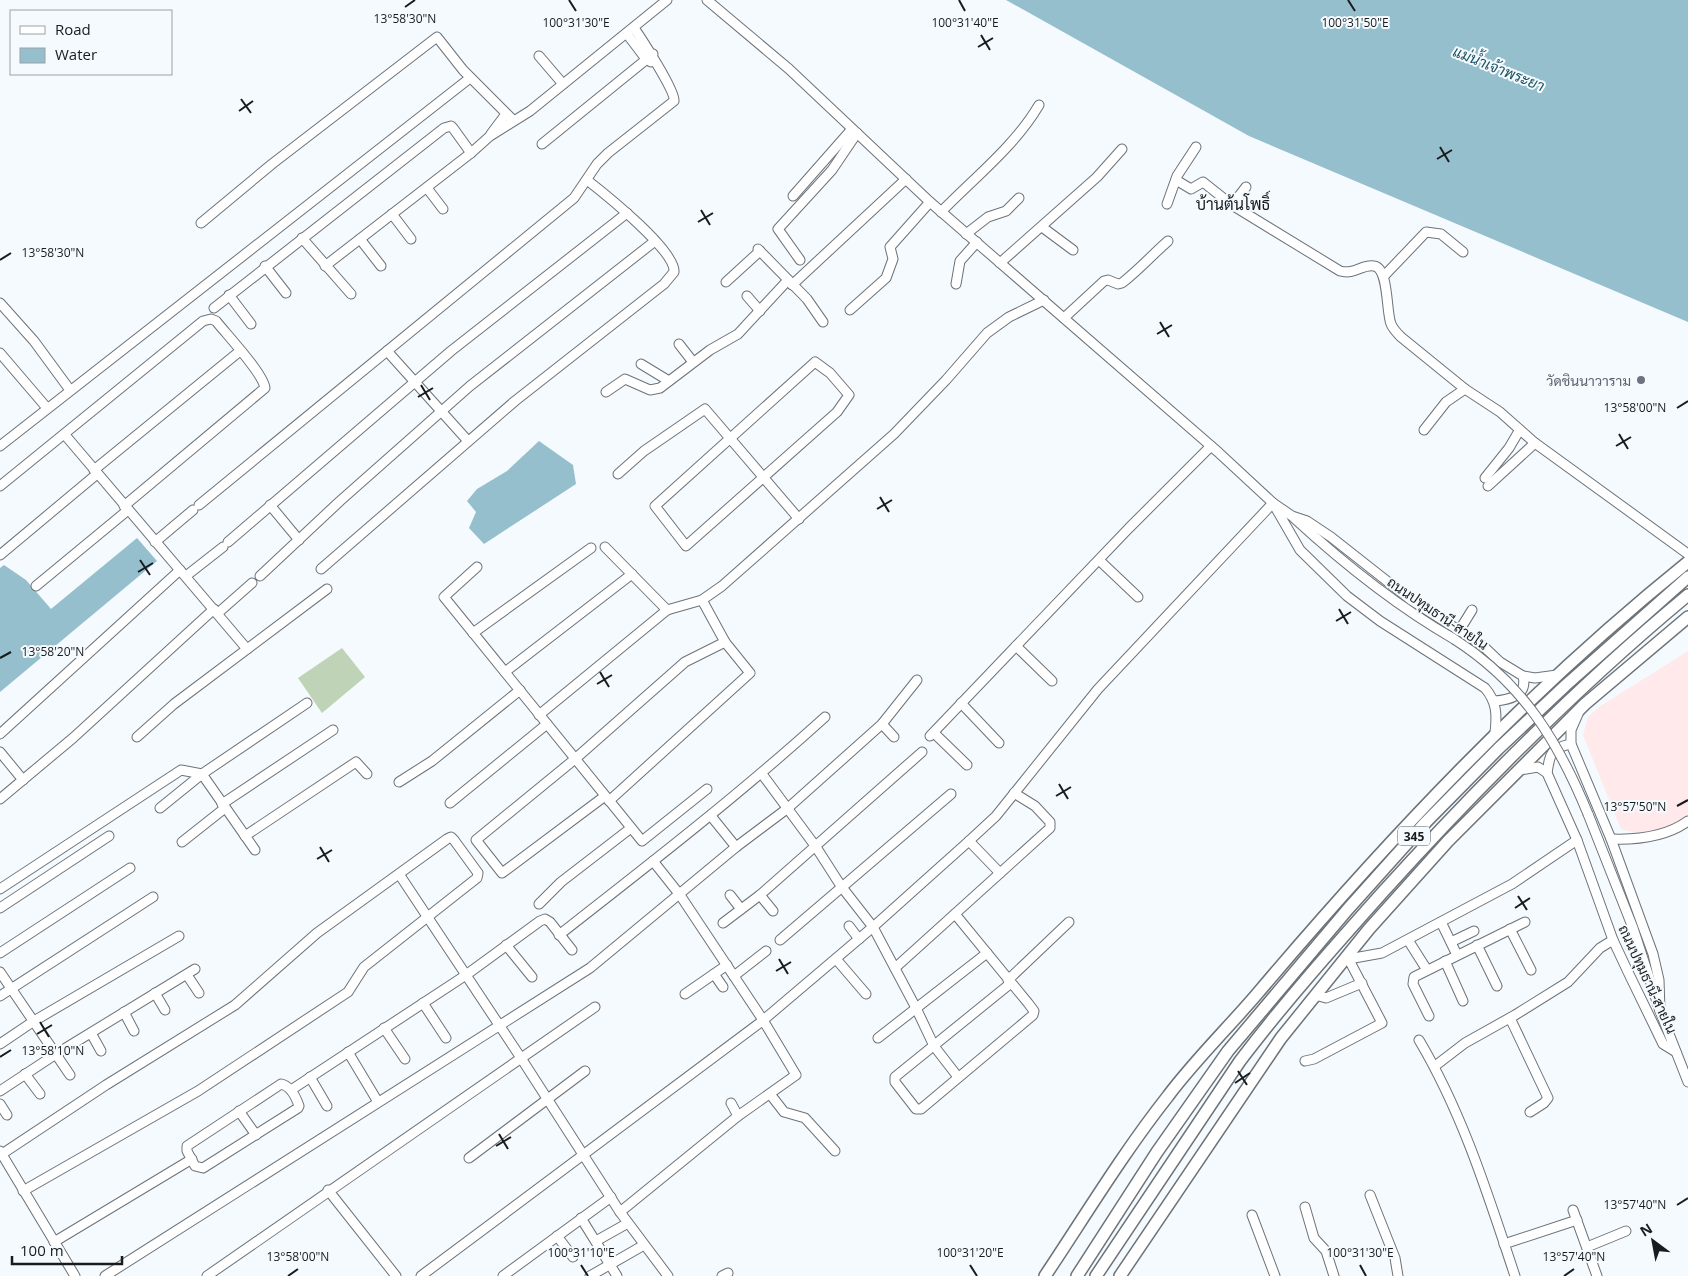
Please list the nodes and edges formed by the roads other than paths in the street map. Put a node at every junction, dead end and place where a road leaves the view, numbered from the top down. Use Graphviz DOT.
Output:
graph roads {
  1 [pos="667,0"];
  2 [pos="707,0"];
  3 [pos="630,31"];
  4 [pos="538,56"];
  5 [pos="649,57"];
  6 [pos="470,78"];
  7 [pos="563,84"];
  8 [pos="1039,105"];
  9 [pos="509,117"];
  10 [pos="855,131"];
  11 [pos="542,144"];
  12 [pos="1196,147"];
  13 [pos="1122,149"];
  14 [pos="471,153"];
  15 [pos="906,179"];
  16 [pos="586,180"];
  17 [pos="1176,180"];
  18 [pos="1246,187"];
  19 [pos="427,188"];
  20 [pos="793,196"];
  21 [pos="1019,198"];
  22 [pos="930,202"];
  23 [pos="1167,204"];
  24 [pos="1232,204"];
  25 [pos="443,209"];
  26 [pos="941,212"];
  27 [pos="627,213"];
  28 [pos="392,214"];
  29 [pos="201,223"];
  30 [pos="1042,227"];
  31 [pos="966,234"];
  32 [pos="302,238"];
  33 [pos="360,239"];
  34 [pos="411,239"];
  35 [pos="655,241"];
  36 [pos="1168,241"];
  37 [pos="976,242"];
  38 [pos="1073,250"];
  39 [pos="1463,252"];
  40 [pos="800,260"];
  41 [pos="1000,263"];
  42 [pos="265,266"];
  43 [pos="325,266"];
  44 [pos="381,266"];
  45 [pos="1384,276"];
  46 [pos="726,282"];
  47 [pos="790,283"];
  48 [pos="956,284"];
  49 [pos="286,294"];
  50 [pos="351,294"];
  51 [pos="229,295"];
  52 [pos="747,296"];
  53 [pos="1044,300"];
  54 [pos="0,303"];
  55 [pos="214,308"];
  56 [pos="850,310"];
  57 [pos="760,311"];
  58 [pos="1064,318"];
  59 [pos="823,322"];
  60 [pos="251,324"];
  61 [pos="679,344"];
  62 [pos="240,351"];
  63 [pos="386,351"];
  64 [pos="0,353"];
  65 [pos="693,362"];
  66 [pos="641,364"];
  67 [pos="670,381"];
  68 [pos="415,383"];
  69 [pos="1465,389"];
  70 [pos="70,390"];
  71 [pos="606,392"];
  72 [pos="47,408"];
  73 [pos="441,412"];
  74 [pos="1424,430"];
  75 [pos="1519,431"];
  76 [pos="65,435"];
  77 [pos="731,439"];
  78 [pos="468,441"];
  79 [pos="1535,443"];
  80 [pos="0,446"];
  81 [pos="1211,446"];
  82 [pos="96,472"];
  83 [pos="618,474"];
  84 [pos="763,476"];
  85 [pos="0,486"];
  86 [pos="1273,503"];
  87 [pos="270,505"];
  88 [pos="126,508"];
  89 [pos="1292,516"];
  90 [pos="799,518"];
  91 [pos="299,540"];
  92 [pos="155,542"];
  93 [pos="605,547"];
  94 [pos="591,548"];
  95 [pos="1688,554"];
  96 [pos="0,555"];
  97 [pos="1099,560"];
  98 [pos="1688,562"];
  99 [pos="477,567"];
  100 [pos="321,570"];
  101 [pos="183,573"];
  102 [pos="632,574"];
  103 [pos="1688,577"];
  104 [pos="36,586"];
  105 [pos="327,589"];
  106 [pos="1688,595"];
  107 [pos="1138,597"];
  108 [pos="702,600"];
  109 [pos="666,610"];
  110 [pos="1472,610"];
  111 [pos="1650,610"];
  112 [pos="216,611"];
  113 [pos="1688,617"];
  114 [pos="1659,619"];
  115 [pos="1459,631"];
  116 [pos="473,633"];
  117 [pos="725,642"];
  118 [pos="1016,646"];
  119 [pos="247,649"];
  120 [pos="1580,654"];
  121 [pos="504,672"];
  122 [pos="1557,675"];
  123 [pos="1523,676"];
  124 [pos="917,680"];
  125 [pos="1052,681"];
  126 [pos="1606,684"];
  127 [pos="520,690"];
  128 [pos="1494,701"];
  129 [pos="307,703"];
  130 [pos="962,703"];
  131 [pos="1585,704"];
  132 [pos="539,715"];
  133 [pos="825,717"];
  134 [pos="547,724"];
  135 [pos="882,724"];
  136 [pos="333,730"];
  137 [pos="1495,732"];
  138 [pos="0,734"];
  139 [pos="137,737"];
  140 [pos="894,737"];
  141 [pos="999,743"];
  142 [pos="1571,744"];
  143 [pos="0,752"];
  144 [pos="922,752"];
  145 [pos="575,759"];
  146 [pos="967,765"];
  147 [pos="1518,770"];
  148 [pos="1547,773"];
  149 [pos="202,774"];
  150 [pos="367,774"];
  151 [pos="762,774"];
  152 [pos="23,780"];
  153 [pos="399,782"];
  154 [pos="707,789"];
  155 [pos="1014,793"];
  156 [pos="951,794"];
  157 [pos="607,798"];
  158 [pos="0,799"];
  159 [pos="450,803"];
  160 [pos="224,806"];
  161 [pos="160,808"];
  162 [pos="788,808"];
  163 [pos="711,816"];
  164 [pos="1687,824"];
  165 [pos="631,828"];
  166 [pos="109,836"];
  167 [pos="245,836"];
  168 [pos="1611,839"];
  169 [pos="1577,840"];
  170 [pos="969,841"];
  171 [pos="182,842"];
  172 [pos="736,847"];
  173 [pos="816,847"];
  174 [pos="255,850"];
  175 [pos="653,862"];
  176 [pos="130,868"];
  177 [pos="1000,873"];
  178 [pos="399,874"];
  179 [pos="841,886"];
  180 [pos="0,889"];
  181 [pos="680,895"];
  182 [pos="730,895"];
  183 [pos="760,895"];
  184 [pos="152,898"];
  185 [pos="540,904"];
  186 [pos="0,908"];
  187 [pos="742,909"];
  188 [pos="1387,909"];
  189 [pos="773,911"];
  190 [pos="955,914"];
  191 [pos="427,916"];
  192 [pos="1069,922"];
  193 [pos="1318,922"];
  194 [pos="1441,922"];
  195 [pos="1525,922"];
  196 [pos="723,923"];
  197 [pos="849,926"];
  198 [pos="1352,927"];
  199 [pos="873,928"];
  200 [pos="1510,929"];
  201 [pos="1474,931"];
  202 [pos="559,934"];
  203 [pos="180,936"];
  204 [pos="860,939"];
  205 [pos="780,940"];
  206 [pos="1408,940"];
  207 [pos="1614,940"];
  208 [pos="1451,942"];
  209 [pos="506,944"];
  210 [pos="1477,945"];
  211 [pos="1316,947"];
  212 [pos="572,950"];
  213 [pos="766,951"];
  214 [pos="0,953"];
  215 [pos="987,953"];
  216 [pos="1457,955"];
  217 [pos="1347,956"];
  218 [pos="836,960"];
  219 [pos="1445,961"];
  220 [pos="727,965"];
  221 [pos="895,968"];
  222 [pos="195,969"];
  223 [pos="1427,970"];
  224 [pos="1531,970"];
  225 [pos="0,972"];
  226 [pos="186,974"];
  227 [pos="714,974"];
  228 [pos="466,975"];
  229 [pos="734,976"];
  230 [pos="532,977"];
  231 [pos="1009,982"];
  232 [pos="1362,983"];
  233 [pos="1497,986"];
  234 [pos="723,987"];
  235 [pos="11,989"];
  236 [pos="156,993"];
  237 [pos="200,994"];
  238 [pos="685,994"];
  239 [pos="866,994"];
  240 [pos="1315,995"];
  241 [pos="0,996"];
  242 [pos="1463,1001"];
  243 [pos="423,1003"];
  244 [pos="595,1007"];
  245 [pos="916,1008"];
  246 [pos="164,1010"];
  247 [pos="1660,1011"];
  248 [pos="124,1012"];
  249 [pos="1429,1016"];
  250 [pos="1510,1018"];
  251 [pos="763,1020"];
  252 [pos="34,1021"];
  253 [pos="500,1026"];
  254 [pos="384,1028"];
  255 [pos="134,1031"];
  256 [pos="91,1033"];
  257 [pos="446,1038"];
  258 [pos="878,1038"];
  259 [pos="1419,1040"];
  260 [pos="0,1044"];
  261 [pos="934,1046"];
  262 [pos="101,1051"];
  263 [pos="348,1052"];
  264 [pos="1676,1052"];
  265 [pos="56,1054"];
  266 [pos="521,1058"];
  267 [pos="404,1059"];
  268 [pos="1305,1061"];
  269 [pos="1435,1066"];
  270 [pos="585,1071"];
  271 [pos="25,1074"];
  272 [pos="70,1075"];
  273 [pos="310,1077"];
  274 [pos="958,1077"];
  275 [pos="1688,1081"];
  276 [pos="291,1090"];
  277 [pos="0,1092"];
  278 [pos="40,1094"];
  279 [pos="770,1094"];
  280 [pos="547,1099"];
  281 [pos="378,1102"];
  282 [pos="731,1103"];
  283 [pos="0,1104"];
  284 [pos="326,1106"];
  285 [pos="239,1111"];
  286 [pos="1530,1112"];
  287 [pos="7,1115"];
  288 [pos="738,1116"];
  289 [pos="256,1135"];
  290 [pos="835,1151"];
  291 [pos="1,1153"];
  292 [pos="582,1154"];
  293 [pos="469,1158"];
  294 [pos="192,1159"];
  295 [pos="328,1190"];
  296 [pos="23,1191"];
  297 [pos="1370,1195"];
  298 [pos="611,1197"];
  299 [pos="1305,1207"];
  300 [pos="1574,1210"];
  301 [pos="620,1212"];
  302 [pos="1252,1215"];
  303 [pos="581,1218"];
  304 [pos="1577,1220"];
  305 [pos="628,1223"];
  306 [pos="1626,1231"];
  307 [pos="557,1236"];
  308 [pos="596,1241"];
  309 [pos="54,1242"];
  310 [pos="644,1244"];
  311 [pos="1504,1244"];
  312 [pos="1587,1247"];
  313 [pos="573,1258"];
  314 [pos="610,1264"];
  315 [pos="75,1276"];
  316 [pos="105,1276"];
  317 [pos="207,1276"];
  318 [pos="396,1276"];
  319 [pos="421,1276"];
  320 [pos="503,1276"];
  321 [pos="590,1276"];
  322 [pos="617,1276"];
  323 [pos="668,1276"];
  324 [pos="1045,1276"];
  325 [pos="1077,1276"];
  326 [pos="1096,1276"];
  327 [pos="1120,1276"];
  328 [pos="1276,1276"];
  329 [pos="1334,1276"];
  330 [pos="1398,1276"];
  331 [pos="1515,1276"];
  332 [pos="1598,1276"];
  1 -- 3 [label="street"];
  2 -- 10 [label="street"];
  3 -- 5 [label="street"];
  3 -- 7 [label="street"];
  4 -- 7 [label="street"];
  5 -- 11 [label="street"];
  5 -- 16 [label="street"];
  6 -- 9 [label="street"];
  6 -- 29 [label="street"];
  6 -- 70 [label="street"];
  7 -- 9 [label="street"];
  8 -- 26 [label="street"];
  9 -- 14 [label="street"];
  10 -- 15 [label="street"];
  10 -- 20 [label="street"];
  10 -- 40 [label="street"];
  12 -- 17 [label="street"];
  13 -- 30 [label="street"];
  14 -- 19 [label="street"];
  14 -- 32 [label="street"];
  15 -- 22 [label="street"];
  15 -- 47 [label="street"];
  16 -- 27 [label="street"];
  16 -- 63 [label="street"];
  17 -- 23 [label="street"];
  17 -- 24 [label="street"];
  18 -- 24 [label="street"];
  19 -- 25 [label="street"];
  19 -- 28 [label="street"];
  21 -- 31 [label="street"];
  22 -- 26 [label="street"];
  22 -- 56 [label="street"];
  24 -- 45 [label="street"];
  26 -- 31 [label="street"];
  27 -- 35 [label="street"];
  27 -- 68 [label="street"];
  28 -- 33 [label="street"];
  28 -- 34 [label="street"];
  30 -- 38 [label="street"];
  30 -- 41 [label="street"];
  31 -- 37 [label="street"];
  32 -- 42 [label="street"];
  32 -- 43 [label="street"];
  33 -- 43 [label="street"];
  33 -- 44 [label="street"];
  35 -- 73 [label="street"];
  35 -- 78 [label="street"];
  36 -- 58 [label="street"];
  37 -- 41 [label="street"];
  37 -- 48 [label="street"];
  39 -- 45 [label="street"];
  41 -- 53 [label="street"];
  42 -- 49 [label="street"];
  42 -- 51 [label="street"];
  43 -- 50 [label="street"];
  45 -- 69 [label="street"];
  46 -- 47 [label="street"];
  47 -- 57 [label="street"];
  47 -- 59 [label="street"];
  51 -- 55 [label="street"];
  51 -- 60 [label="street"];
  52 -- 57 [label="street"];
  53 -- 58 [label="street"];
  53 -- 90 [label="street"];
  54 -- 70 [label="street"];
  57 -- 65 [label="street"];
  58 -- 81 [label="street"];
  61 -- 65 [label="street"];
  62 -- 76 [label="street"];
  62 -- 82 [label="street"];
  62 -- 88 [label="street"];
  63 -- 68 [label="street"];
  63 -- 92 [label="street"];
  64 -- 72 [label="street"];
  65 -- 67 [label="street"];
  66 -- 67 [label="street"];
  67 -- 71 [label="street"];
  68 -- 73 [label="street"];
  68 -- 87 [label="street"];
  69 -- 74 [label="street"];
  69 -- 75 [label="street"];
  70 -- 72 [label="street"];
  72 -- 80 [label="street"];
  73 -- 78 [label="street"];
  73 -- 91 [label="street"];
  75 -- 79 [label="street"];
  75 -- 79 [label="street"];
  76 -- 82 [label="street"];
  76 -- 85 [label="street"];
  77 -- 83 [label="street"];
  77 -- 84 [label="street"];
  77 -- 84 [label="street"];
  77 -- 84 [label="street"];
  78 -- 100 [label="street"];
  79 -- 95 [label="street"];
  81 -- 86 [label="street"];
  81 -- 97 [label="street"];
  82 -- 88 [label="street"];
  82 -- 96 [label="street"];
  84 -- 90 [label="street"];
  86 -- 89 [label="street"];
  86 -- 128 [label="street"];
  86 -- 155 [label="street"];
  87 -- 91 [label="street"];
  87 -- 101 [label="street"];
  88 -- 92 [label="street"];
  88 -- 104 [label="street"];
  89 -- 115 [label="street"];
  89 -- 247 [label="street, ถนนปทุมธานี-สายใน, bridge"];
  90 -- 108 [label="street"];
  91 -- 112 [label="street"];
  92 -- 101 [label="street"];
  93 -- 102 [label="street"];
  94 -- 116 [label="street"];
  97 -- 107 [label="street"];
  97 -- 118 [label="street"];
  98 -- 120 [label="main road"];
  99 -- 116 [label="street"];
  101 -- 112 [label="street"];
  101 -- 138 [label="street"];
  102 -- 109 [label="street"];
  102 -- 121 [label="street"];
  103 -- 111 [label="main road, 345"];
  105 -- 119 [label="street"];
  106 -- 114 [label="main road, 345"];
  108 -- 109 [label="street"];
  108 -- 117 [label="street"];
  109 -- 132 [label="street"];
  110 -- 115 [label="street"];
  111 -- 120 [label="main road"];
  111 -- 211 [label="main road, 345"];
  112 -- 119 [label="street"];
  112 -- 152 [label="street"];
  113 -- 126 [label="main road"];
  114 -- 126 [label="main road"];
  114 -- 198 [label="main road, 345"];
  115 -- 123 [label="street"];
  116 -- 121 [label="street"];
  117 -- 145 [label="street"];
  117 -- 157 [label="street"];
  118 -- 125 [label="street"];
  118 -- 130 [label="street"];
  119 -- 139 [label="street"];
  120 -- 122 [label="main road"];
  121 -- 127 [label="street"];
  122 -- 123 [label="street"];
  122 -- 137 [label="main road"];
  123 -- 128 [label="street"];
  124 -- 135 [label="street"];
  126 -- 131 [label="main road"];
  127 -- 132 [label="street"];
  127 -- 153 [label="street"];
  128 -- 137 [label="street"];
  129 -- 149 [label="street"];
  130 -- 141 [label="street"];
  130 -- 146 [label="street"];
  131 -- 142 [label="street"];
  131 -- 147 [label="main road"];
  132 -- 134 [label="street"];
  133 -- 151 [label="street"];
  134 -- 145 [label="street"];
  134 -- 159 [label="street"];
  135 -- 140 [label="street"];
  135 -- 162 [label="street"];
  136 -- 160 [label="street"];
  137 -- 193 [label="main road"];
  142 -- 148 [label="street"];
  142 -- 168 [label="street"];
  143 -- 152 [label="street"];
  144 -- 173 [label="street"];
  145 -- 157 [label="street"];
  145 -- 157 [label="street"];
  147 -- 148 [label="street"];
  147 -- 188 [label="main road"];
  148 -- 169 [label="street, ถนนปทุมธานี-สายใน"];
  149 -- 160 [label="street"];
  149 -- 161 [label="street"];
  149 -- 180 [label="street"];
  150 -- 167 [label="street"];
  151 -- 162 [label="street"];
  151 -- 163 [label="street"];
  152 -- 158 [label="street"];
  154 -- 165 [label="street"];
  155 -- 170 [label="street"];
  155 -- 177 [label="street"];
  156 -- 179 [label="street"];
  157 -- 165 [label="street"];
  160 -- 167 [label="street"];
  160 -- 171 [label="street"];
  162 -- 172 [label="street"];
  162 -- 173 [label="street"];
  163 -- 172 [label="street"];
  163 -- 175 [label="street"];
  164 -- 168 [label="street"];
  165 -- 185 [label="street"];
  166 -- 186 [label="street"];
  167 -- 174 [label="street"];
  168 -- 247 [label="street"];
  169 -- 194 [label="street"];
  169 -- 207 [label="street, ถนนปทุมธานี-สายใน"];
  170 -- 177 [label="street"];
  170 -- 199 [label="street"];
  172 -- 181 [label="street"];
  173 -- 179 [label="street"];
  173 -- 183 [label="street"];
  175 -- 181 [label="street"];
  175 -- 202 [label="street"];
  176 -- 214 [label="street"];
  177 -- 190 [label="street"];
  178 -- 191 [label="street"];
  178 -- 191 [label="street"];
  178 -- 291 [label="street"];
  179 -- 199 [label="street"];
  179 -- 205 [label="street"];
  181 -- 220 [label="street"];
  181 -- 253 [label="street"];
  182 -- 187 [label="street"];
  183 -- 187 [label="street"];
  183 -- 189 [label="street"];
  184 -- 235 [label="street"];
  187 -- 196 [label="street"];
  188 -- 198 [label="main road"];
  188 -- 217 [label="main road"];
  190 -- 215 [label="street"];
  190 -- 221 [label="street"];
  191 -- 228 [label="street"];
  191 -- 296 [label="street"];
  192 -- 231 [label="street"];
  193 -- 211 [label="main road"];
  193 -- 324 [label="main road"];
  194 -- 206 [label="street"];
  194 -- 208 [label="street"];
  195 -- 200 [label="street"];
  197 -- 204 [label="street"];
  198 -- 326 [label="main road, 345"];
  199 -- 204 [label="street"];
  199 -- 221 [label="street"];
  200 -- 210 [label="street"];
  200 -- 224 [label="street"];
  201 -- 208 [label="street"];
  202 -- 209 [label="street"];
  202 -- 212 [label="street"];
  203 -- 252 [label="street"];
  204 -- 218 [label="street"];
  206 -- 217 [label="street"];
  206 -- 223 [label="street"];
  207 -- 250 [label="street"];
  207 -- 264 [label="street, ถนนปทุมธานี-สายใน"];
  208 -- 216 [label="street"];
  209 -- 228 [label="street"];
  209 -- 230 [label="street"];
  210 -- 216 [label="street"];
  210 -- 233 [label="street"];
  211 -- 325 [label="main road, 345"];
  213 -- 229 [label="street"];
  215 -- 231 [label="street"];
  215 -- 245 [label="street"];
  216 -- 219 [label="street"];
  217 -- 232 [label="street"];
  217 -- 240 [label="main road"];
  218 -- 239 [label="street"];
  218 -- 251 [label="street"];
  219 -- 223 [label="street"];
  219 -- 242 [label="street"];
  220 -- 227 [label="street"];
  220 -- 229 [label="street"];
  221 -- 245 [label="street"];
  222 -- 226 [label="street"];
  223 -- 249 [label="street"];
  225 -- 235 [label="street"];
  226 -- 236 [label="street"];
  226 -- 237 [label="street"];
  227 -- 234 [label="street"];
  227 -- 238 [label="street"];
  228 -- 243 [label="street"];
  228 -- 253 [label="street"];
  229 -- 251 [label="street"];
  231 -- 261 [label="street"];
  231 -- 274 [label="street"];
  232 -- 240 [label="street"];
  232 -- 268 [label="street"];
  235 -- 241 [label="street"];
  235 -- 252 [label="street"];
  236 -- 246 [label="street"];
  236 -- 248 [label="street"];
  240 -- 327 [label="main road"];
  243 -- 254 [label="street"];
  243 -- 257 [label="street"];
  244 -- 266 [label="street"];
  245 -- 258 [label="street"];
  245 -- 261 [label="street"];
  247 -- 264 [label="street, ถนนปทุมธานี-สายใน"];
  248 -- 255 [label="street"];
  248 -- 256 [label="street"];
  250 -- 269 [label="street"];
  250 -- 286 [label="street"];
  251 -- 279 [label="street"];
  251 -- 292 [label="street"];
  252 -- 260 [label="street"];
  252 -- 265 [label="street"];
  253 -- 266 [label="street"];
  253 -- 281 [label="street"];
  254 -- 263 [label="street"];
  254 -- 267 [label="street"];
  256 -- 262 [label="street"];
  256 -- 265 [label="street"];
  259 -- 269 [label="street"];
  261 -- 274 [label="street"];
  261 -- 274 [label="street"];
  263 -- 273 [label="street"];
  263 -- 281 [label="street"];
  264 -- 275 [label="street, ถนนปทุมธานี-สายใน"];
  265 -- 271 [label="street"];
  265 -- 272 [label="street"];
  266 -- 280 [label="street"];
  266 -- 295 [label="street"];
  269 -- 311 [label="street"];
  270 -- 280 [label="street"];
  271 -- 277 [label="street"];
  271 -- 278 [label="street"];
  273 -- 276 [label="street"];
  273 -- 284 [label="street"];
  276 -- 285 [label="street"];
  276 -- 289 [label="street"];
  279 -- 288 [label="street"];
  279 -- 290 [label="street"];
  280 -- 292 [label="street"];
  280 -- 293 [label="street"];
  281 -- 316 [label="street"];
  282 -- 288 [label="street"];
  283 -- 287 [label="street"];
  285 -- 289 [label="street"];
  285 -- 294 [label="street"];
  288 -- 301 [label="street"];
  289 -- 294 [label="street"];
  291 -- 296 [label="street"];
  292 -- 298 [label="street"];
  292 -- 319 [label="street"];
  294 -- 309 [label="street"];
  295 -- 317 [label="street"];
  295 -- 318 [label="street"];
  296 -- 309 [label="street"];
  297 -- 330 [label="street"];
  298 -- 301 [label="street"];
  298 -- 303 [label="street"];
  299 -- 329 [label="street"];
  300 -- 304 [label="street"];
  301 -- 305 [label="street"];
  302 -- 328 [label="street"];
  303 -- 307 [label="street"];
  303 -- 308 [label="street"];
  304 -- 311 [label="street"];
  304 -- 312 [label="street"];
  305 -- 308 [label="street"];
  305 -- 310 [label="street"];
  306 -- 312 [label="street"];
  307 -- 313 [label="street"];
  307 -- 320 [label="street"];
  308 -- 314 [label="street"];
  309 -- 315 [label="street"];
  310 -- 314 [label="street"];
  310 -- 323 [label="street"];
  311 -- 331 [label="street"];
  312 -- 332 [label="street"];
  314 -- 321 [label="street"];
  314 -- 322 [label="street"];
}
